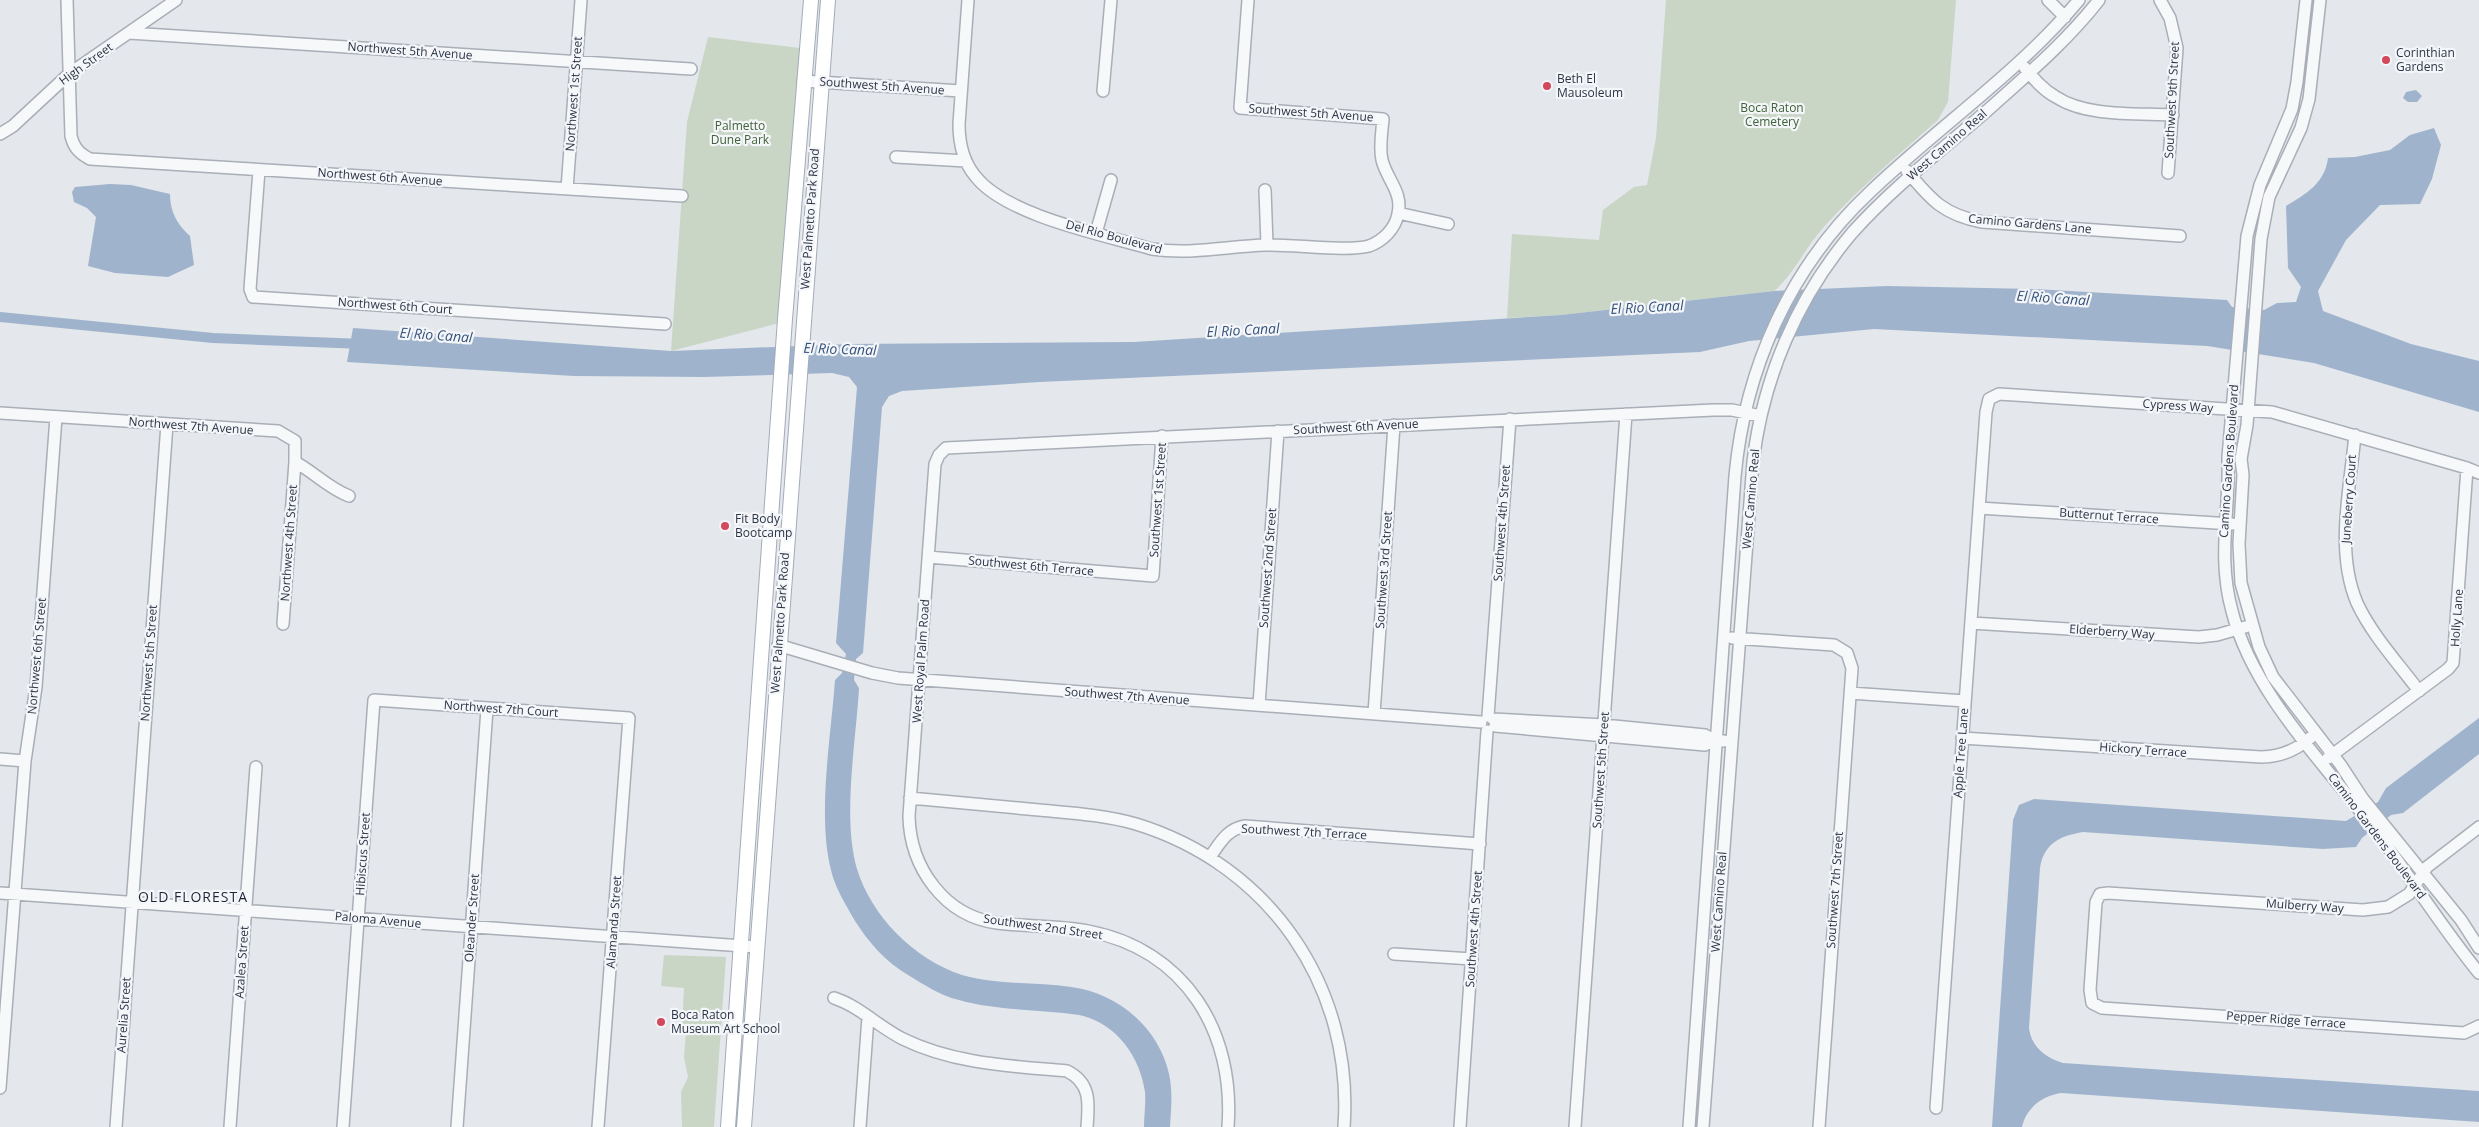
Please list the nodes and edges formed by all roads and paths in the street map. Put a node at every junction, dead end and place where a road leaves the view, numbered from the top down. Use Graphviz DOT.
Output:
graph roads {
  1 [pos="67,0"];
  2 [pos="176,0"];
  3 [pos="581,0"];
  4 [pos="811,0"];
  5 [pos="828,0"];
  6 [pos="968,0"];
  7 [pos="1111,0"];
  8 [pos="1248,0"];
  9 [pos="2048,0"];
  10 [pos="2079,0"];
  11 [pos="2099,0"];
  12 [pos="2160,0"];
  13 [pos="2306,0"];
  14 [pos="2320,0"];
  15 [pos="2065,17"];
  16 [pos="129,33"];
  17 [pos="2301,47"];
  18 [pos="2315,48"];
  19 [pos="576,61"];
  20 [pos="2019,61"];
  21 [pos="691,69"];
  22 [pos="2030,73"];
  23 [pos="69,74"];
  24 [pos="803,81"];
  25 [pos="820,82"];
  26 [pos="961,90"];
  27 [pos="1104,91"];
  28 [pos="2172,115"];
  29 [pos="0,134"];
  30 [pos="896,157"];
  31 [pos="966,162"];
  32 [pos="1901,164"];
  33 [pos="259,170"];
  34 [pos="2168,173"];
  35 [pos="1911,176"];
  36 [pos="1111,180"];
  37 [pos="567,189"];
  38 [pos="1265,190"];
  39 [pos="682,196"];
  40 [pos="1398,214"];
  41 [pos="1448,224"];
  42 [pos="1096,233"];
  43 [pos="2180,236"];
  44 [pos="2247,236"];
  45 [pos="2261,238"];
  46 [pos="1267,245"];
  47 [pos="665,324"];
  48 [pos="1767,342"];
  49 [pos="1777,361"];
  50 [pos="1989,398"];
  51 [pos="2233,409"];
  52 [pos="2248,410"];
  53 [pos="0,413"];
  54 [pos="1744,413"];
  55 [pos="1626,414"];
  56 [pos="1761,416"];
  57 [pos="56,417"];
  58 [pos="1510,419"];
  59 [pos="167,424"];
  60 [pos="1394,425"];
  61 [pos="1278,431"];
  62 [pos="2354,435"];
  63 [pos="1162,436"];
  64 [pos="950,448"];
  65 [pos="295,462"];
  66 [pos="2468,468"];
  67 [pos="2479,473"];
  68 [pos="349,496"];
  69 [pos="771,503"];
  70 [pos="1979,508"];
  71 [pos="2224,523"];
  72 [pos="2240,524"];
  73 [pos="928,558"];
  74 [pos="784,565"];
  75 [pos="1134,574"];
  76 [pos="766,580"];
  77 [pos="1971,623"];
  78 [pos="283,624"];
  79 [pos="2251,624"];
  80 [pos="2238,630"];
  81 [pos="1724,638"];
  82 [pos="1740,639"];
  83 [pos="778,645"];
  84 [pos="919,680"];
  85 [pos="2419,691"];
  86 [pos="1850,693"];
  87 [pos="374,700"];
  88 [pos="1965,701"];
  89 [pos="1259,705"];
  90 [pos="487,709"];
  91 [pos="1374,714"];
  92 [pos="629,718"];
  93 [pos="1489,723"];
  94 [pos="1604,725"];
  95 [pos="2316,732"];
  96 [pos="1604,738"];
  97 [pos="1962,738"];
  98 [pos="1716,740"];
  99 [pos="1731,741"];
  100 [pos="2306,742"];
  101 [pos="2334,755"];
  102 [pos="0,759"];
  103 [pos="24,761"];
  104 [pos="2322,762"];
  105 [pos="256,767"];
  106 [pos="910,798"];
  107 [pos="2359,802"];
  108 [pos="2479,827"];
  109 [pos="2383,832"];
  110 [pos="1480,844"];
  111 [pos="1210,857"];
  112 [pos="2423,873"];
  113 [pos="927,878"];
  114 [pos="2414,886"];
  115 [pos="0,893"];
  116 [pos="15,894"];
  117 [pos="132,902"];
  118 [pos="246,910"];
  119 [pos="358,918"];
  120 [pos="472,928"];
  121 [pos="613,936"];
  122 [pos="741,945"];
  123 [pos="757,947"];
  124 [pos="2479,948"];
  125 [pos="1394,954"];
  126 [pos="1472,959"];
  127 [pos="2478,972"];
  128 [pos="834,998"];
  129 [pos="1698,1003"];
  130 [pos="2092,1003"];
  131 [pos="1712,1004"];
  132 [pos="868,1017"];
  133 [pos="2479,1026"];
  134 [pos="0,1088"];
  135 [pos="1936,1108"];
  136 [pos="116,1127"];
  137 [pos="230,1127"];
  138 [pos="343,1127"];
  139 [pos="457,1127"];
  140 [pos="598,1127"];
  141 [pos="728,1127"];
  142 [pos="744,1127"];
  143 [pos="860,1127"];
  144 [pos="1087,1127"];
  145 [pos="1228,1127"];
  146 [pos="1344,1127"];
  147 [pos="1460,1127"];
  148 [pos="1575,1127"];
  149 [pos="1689,1127"];
  150 [pos="1703,1127"];
  151 [pos="1818,1127"];
  1 -- 23 [label="street"];
  2 -- 16 [label="street, High Street"];
  3 -- 19 [label="street, Northwest 1st Street"];
  4 -- 24 [label="main road, West Palmetto Park Road"];
  5 -- 25 [label="main road, West Palmetto Park Road"];
  6 -- 26 [label="street"];
  7 -- 27 [label="street"];
  8 -- 40 [label="street, Southwest 5th Avenue"];
  9 -- 15 [label="street"];
  10 -- 15 [label="street, West Camino Real"];
  11 -- 22 [label="street, West Camino Real"];
  12 -- 28 [label="street, Southwest 9th Street"];
  13 -- 17 [label="street, Camino Gardens Boulevard"];
  14 -- 18 [label="street, Camino Gardens Boulevard"];
  15 -- 20 [label="street, West Camino Real"];
  16 -- 19 [label="street, Northwest 5th Avenue"];
  16 -- 23 [label="street, High Street"];
  17 -- 18 [label="street"];
  17 -- 44 [label="street, Camino Gardens Boulevard"];
  18 -- 45 [label="street, Camino Gardens Boulevard"];
  19 -- 21 [label="street, Northwest 5th Avenue"];
  19 -- 37 [label="street, Northwest 1st Street"];
  20 -- 22 [label="street"];
  20 -- 32 [label="street, West Camino Real"];
  22 -- 28 [label="street"];
  22 -- 35 [label="street, West Camino Real"];
  23 -- 29 [label="street, High Street"];
  23 -- 33 [label="street, Northwest 6th Avenue"];
  24 -- 25 [label="street, Southwest 5th Avenue"];
  24 -- 69 [label="main road, West Palmetto Park Road"];
  25 -- 26 [label="street, Southwest 5th Avenue"];
  25 -- 74 [label="main road, West Palmetto Park Road"];
  26 -- 31 [label="street, Del Rio Boulevard"];
  28 -- 34 [label="street, Southwest 9th Street"];
  30 -- 31 [label="street"];
  31 -- 42 [label="street, Del Rio Boulevard"];
  32 -- 35 [label="street, Camino Gardens Lane"];
  32 -- 48 [label="street, West Camino Real"];
  33 -- 37 [label="street, Northwest 6th Avenue"];
  33 -- 47 [label="street, Northwest 6th Court"];
  35 -- 43 [label="street, Camino Gardens Lane"];
  35 -- 49 [label="street, West Camino Real"];
  36 -- 42 [label="street"];
  37 -- 39 [label="street, Northwest 6th Avenue"];
  38 -- 46 [label="street"];
  40 -- 41 [label="street"];
  40 -- 46 [label="street, Del Rio Boulevard"];
  42 -- 46 [label="street, Del Rio Boulevard"];
  44 -- 45 [label="street"];
  44 -- 51 [label="street, Camino Gardens Boulevard"];
  45 -- 52 [label="street, Camino Gardens Boulevard"];
  48 -- 49 [label="street"];
  48 -- 54 [label="street, West Camino Real"];
  49 -- 56 [label="street, West Camino Real"];
  50 -- 51 [label="street, Cypress Way"];
  50 -- 70 [label="street, Apple Tree Lane"];
  51 -- 52 [label="street, Cypress Way"];
  51 -- 71 [label="street, Camino Gardens Boulevard"];
  52 -- 62 [label="street, Cypress Way"];
  52 -- 72 [label="street, Camino Gardens Boulevard"];
  53 -- 57 [label="street, Northwest 7th Avenue"];
  54 -- 55 [label="street, Southwest 6th Avenue"];
  54 -- 56 [label="street, Southwest 6th Avenue"];
  54 -- 81 [label="street, West Camino Real"];
  55 -- 58 [label="street, Southwest 6th Avenue"];
  55 -- 94 [label="street, Southwest 5th Street"];
  56 -- 82 [label="street, West Camino Real"];
  57 -- 59 [label="street, Northwest 7th Avenue"];
  57 -- 103 [label="street, Northwest 6th Street"];
  58 -- 60 [label="street, Southwest 6th Avenue"];
  58 -- 93 [label="street, Southwest 4th Street"];
  59 -- 65 [label="street, Northwest 7th Avenue"];
  59 -- 117 [label="street, Northwest 5th Street"];
  60 -- 61 [label="street, Southwest 6th Avenue"];
  60 -- 91 [label="street, Southwest 3rd Street"];
  61 -- 63 [label="street, Southwest 6th Avenue"];
  61 -- 89 [label="street, Southwest 2nd Street"];
  62 -- 66 [label="street, Cypress Way"];
  62 -- 85 [label="street, Juneberry Court"];
  63 -- 64 [label="street, Southwest 6th Avenue"];
  63 -- 75 [label="street, Southwest 1st Street"];
  64 -- 73 [label="street, West Royal Palm Road"];
  65 -- 68 [label="street"];
  65 -- 78 [label="street, Northwest 4th Street"];
  66 -- 67 [label="street, Cypress Way"];
  66 -- 85 [label="street, Holly Lane"];
  69 -- 74 [label="main road"];
  69 -- 76 [label="main road, West Palmetto Park Road"];
  70 -- 71 [label="street, Butternut Terrace"];
  70 -- 77 [label="street, Apple Tree Lane"];
  71 -- 72 [label="street, Butternut Terrace"];
  71 -- 80 [label="street, Camino Gardens Boulevard"];
  72 -- 79 [label="street, Camino Gardens Boulevard"];
  73 -- 75 [label="street, Southwest 6th Terrace"];
  73 -- 84 [label="street, West Royal Palm Road"];
  74 -- 83 [label="main road, West Palmetto Park Road"];
  76 -- 83 [label="main road"];
  76 -- 122 [label="main road, West Palmetto Park Road"];
  77 -- 80 [label="street, Elderberry Way"];
  77 -- 88 [label="street, Apple Tree Lane"];
  79 -- 80 [label="street, Elderberry Way"];
  79 -- 95 [label="street, Camino Gardens Boulevard"];
  80 -- 100 [label="street, Camino Gardens Boulevard"];
  81 -- 82 [label="street"];
  81 -- 98 [label="street, West Camino Real"];
  82 -- 86 [label="street, Southwest 7th Street"];
  82 -- 99 [label="street, West Camino Real"];
  83 -- 84 [label="street, Southwest 7th Avenue"];
  83 -- 123 [label="main road, West Palmetto Park Road"];
  84 -- 89 [label="street, Southwest 7th Avenue"];
  84 -- 106 [label="street, West Royal Palm Road"];
  85 -- 101 [label="street, Holly Lane"];
  86 -- 88 [label="street"];
  86 -- 151 [label="street, Southwest 7th Street"];
  87 -- 90 [label="street, Northwest 7th Court"];
  87 -- 119 [label="street, Hibiscus Street"];
  88 -- 97 [label="street, Apple Tree Lane"];
  89 -- 91 [label="street, Southwest 7th Avenue"];
  90 -- 92 [label="street, Northwest 7th Court"];
  90 -- 120 [label="street, Oleander Street"];
  91 -- 93 [label="street, Southwest 7th Avenue"];
  92 -- 121 [label="street, Alamanda Street"];
  93 -- 94 [label="street, Southwest 7th Avenue"];
  93 -- 96 [label="street, Southwest 7th Avenue"];
  93 -- 110 [label="street, Southwest 4th Street"];
  94 -- 96 [label="street, Southwest 5th Street"];
  94 -- 98 [label="street, Southwest 7th Avenue"];
  95 -- 100 [label="street, Hickory Terrace"];
  95 -- 101 [label="street, Camino Gardens Boulevard"];
  96 -- 98 [label="street, Southwest 7th Avenue"];
  96 -- 148 [label="street, Southwest 5th Street"];
  97 -- 100 [label="street, Hickory Terrace"];
  97 -- 135 [label="street, Apple Tree Lane"];
  98 -- 99 [label="street, Southwest 7th Avenue"];
  98 -- 129 [label="street, West Camino Real"];
  99 -- 131 [label="street, West Camino Real"];
  100 -- 104 [label="street, Camino Gardens Boulevard"];
  101 -- 104 [label="street, Holly Lane"];
  101 -- 107 [label="street, Camino Gardens Boulevard"];
  102 -- 103 [label="street"];
  103 -- 116 [label="street, Northwest 6th Street"];
  104 -- 107 [label="street, Camino Gardens Boulevard"];
  105 -- 118 [label="street, Azalea Street"];
  106 -- 111 [label="street"];
  106 -- 113 [label="street, West Royal Palm Road"];
  107 -- 109 [label="street, Camino Gardens Boulevard"];
  108 -- 112 [label="street, Mulberry Way"];
  109 -- 112 [label="street, Camino Gardens Boulevard"];
  109 -- 114 [label="street, Camino Gardens Boulevard"];
  110 -- 111 [label="street, Southwest 7th Terrace"];
  110 -- 126 [label="street, Southwest 4th Street"];
  111 -- 146 [label="street"];
  112 -- 114 [label="street, Mulberry Way"];
  112 -- 124 [label="street, Camino Gardens Boulevard"];
  113 -- 145 [label="street, Southwest 2nd Street"];
  114 -- 127 [label="street, Camino Gardens Boulevard"];
  114 -- 130 [label="street, Mulberry Way"];
  115 -- 116 [label="street, Paloma Avenue"];
  116 -- 117 [label="street, Paloma Avenue"];
  116 -- 134 [label="street, Northwest 6th Street"];
  117 -- 118 [label="street, Paloma Avenue"];
  117 -- 136 [label="street, Aurelia Street"];
  118 -- 119 [label="street, Paloma Avenue"];
  118 -- 137 [label="street, Azalea Street"];
  119 -- 120 [label="street, Paloma Avenue"];
  119 -- 138 [label="street, Hibiscus Street"];
  120 -- 121 [label="street, Paloma Avenue"];
  120 -- 139 [label="street, Oleander Street"];
  121 -- 122 [label="street, Paloma Avenue"];
  121 -- 140 [label="street, Alamanda Street"];
  122 -- 123 [label="street, Paloma Avenue"];
  122 -- 141 [label="main road, West Palmetto Park Road"];
  123 -- 142 [label="main road, West Palmetto Park Road"];
  125 -- 126 [label="street"];
  126 -- 147 [label="street, Southwest 4th Street"];
  128 -- 132 [label="street"];
  129 -- 131 [label="street"];
  129 -- 149 [label="street, West Camino Real"];
  130 -- 133 [label="street, Pepper Ridge Terrace"];
  131 -- 150 [label="street, West Camino Real"];
  132 -- 143 [label="street"];
  132 -- 144 [label="street"];
}
